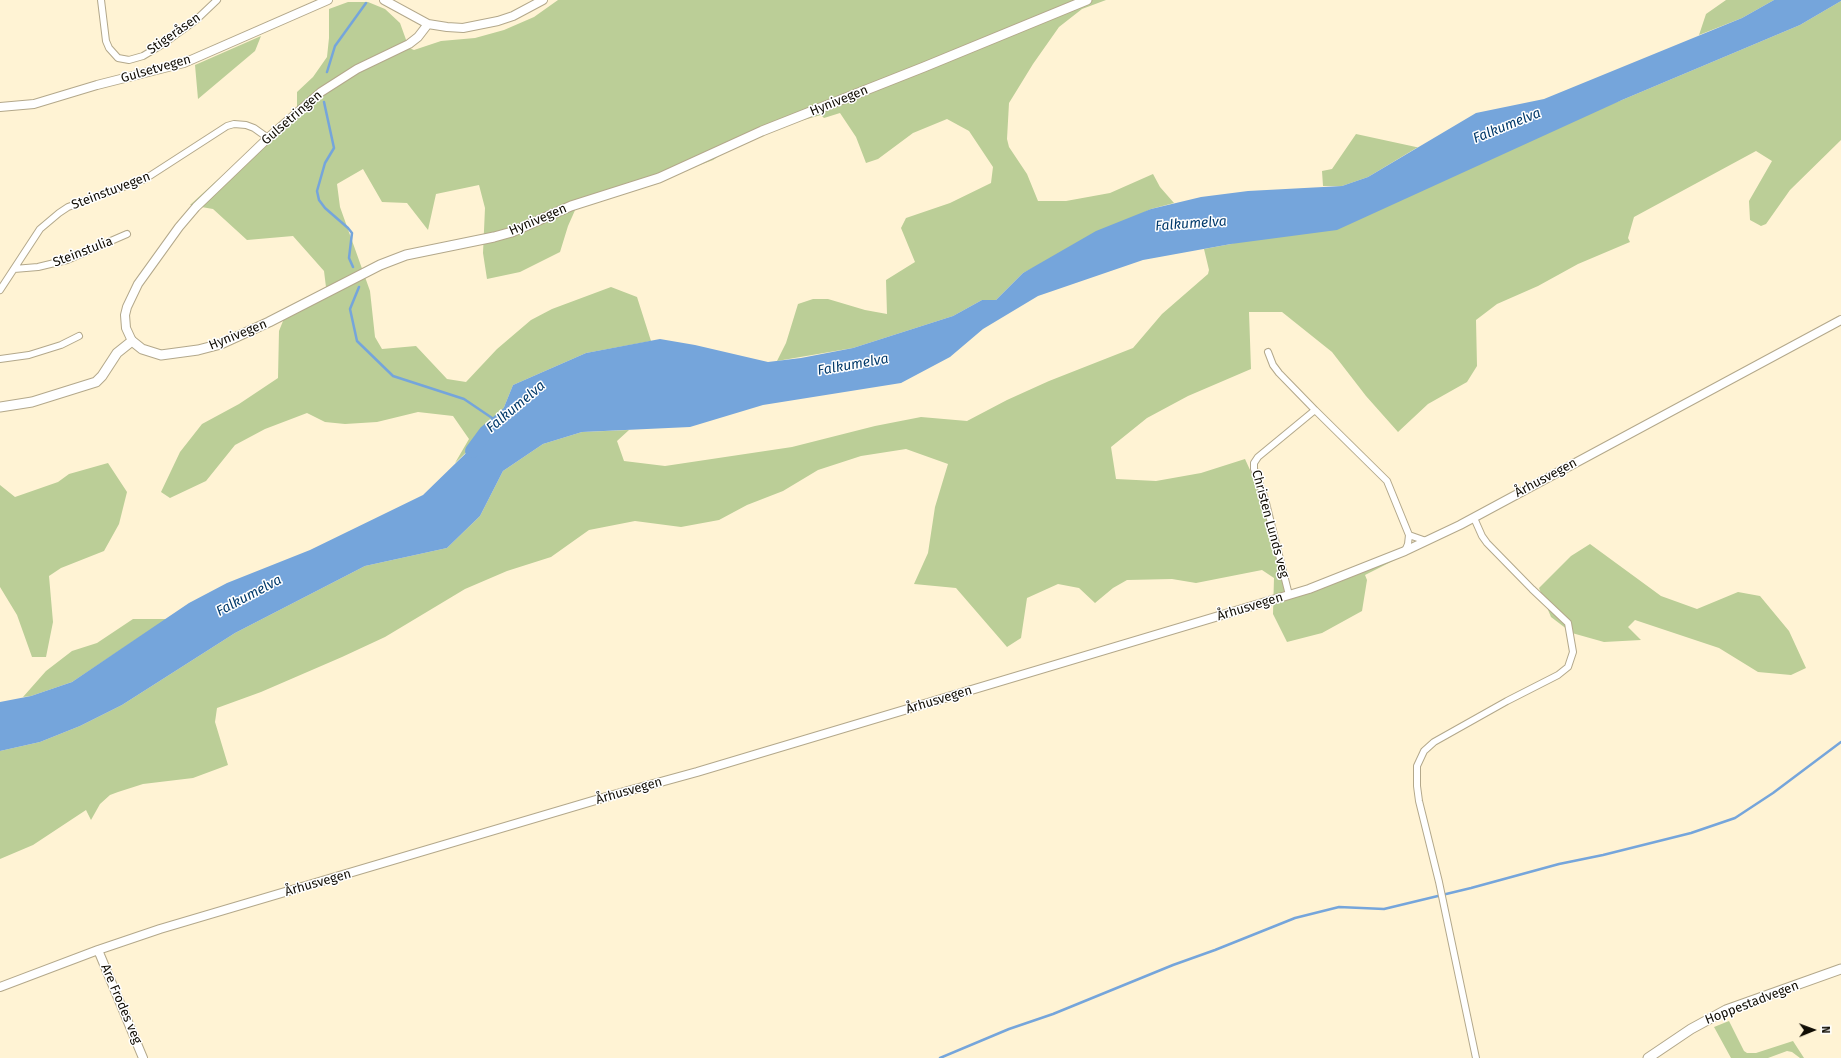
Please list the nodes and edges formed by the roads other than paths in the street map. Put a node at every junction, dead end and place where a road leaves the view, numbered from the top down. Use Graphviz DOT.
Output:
graph roads {
  1 [pos="101,0"];
  2 [pos="217,0"];
  3 [pos="328,0"];
  4 [pos="384,0"];
  5 [pos="543,0"];
  6 [pos="1087,0"];
  7 [pos="428,24"];
  8 [pos="0,107"];
  9 [pos="268,138"];
  10 [pos="127,234"];
  11 [pos="14,269"];
  12 [pos="0,290"];
  13 [pos="1841,320"];
  14 [pos="80,336"];
  15 [pos="132,341"];
  16 [pos="1268,352"];
  17 [pos="0,359"];
  18 [pos="0,407"];
  19 [pos="1315,410"];
  20 [pos="1474,518"];
  21 [pos="1409,535"];
  22 [pos="1426,542"];
  23 [pos="1405,551"];
  24 [pos="1289,595"];
  25 [pos="98,950"];
  26 [pos="1841,969"];
  27 [pos="0,987"];
  28 [pos="144,1058"];
  29 [pos="1476,1058"];
  30 [pos="1648,1058"];
  1 -- 2 [label="street, Stigeråsen"];
  3 -- 8 [label="street, Gulsetvegen"];
  4 -- 7 [label="street"];
  5 -- 7 [label="street"];
  6 -- 15 [label="main road, Hynivegen"];
  7 -- 9 [label="street, Gulsetringen"];
  9 -- 11 [label="street, Steinstuvegen"];
  9 -- 15 [label="street, Gulsetringen"];
  10 -- 11 [label="street, Steinstulia"];
  11 -- 12 [label="street, Steinstuvegen"];
  13 -- 20 [label="street, Århusvegen"];
  14 -- 17 [label="street"];
  15 -- 18 [label="main road"];
  16 -- 19 [label="street"];
  19 -- 21 [label="street"];
  19 -- 24 [label="street, Christen Lunds veg"];
  20 -- 22 [label="street, Århusvegen"];
  20 -- 29 [label="street"];
  21 -- 22 [label="street"];
  21 -- 23 [label="street"];
  22 -- 23 [label="street, Århusvegen"];
  23 -- 24 [label="street, Århusvegen"];
  24 -- 25 [label="street, Århusvegen"];
  25 -- 27 [label="street, Århusvegen"];
  25 -- 28 [label="street, Are Frodes veg"];
  26 -- 30 [label="main road, Hoppestadvegen"];
}
